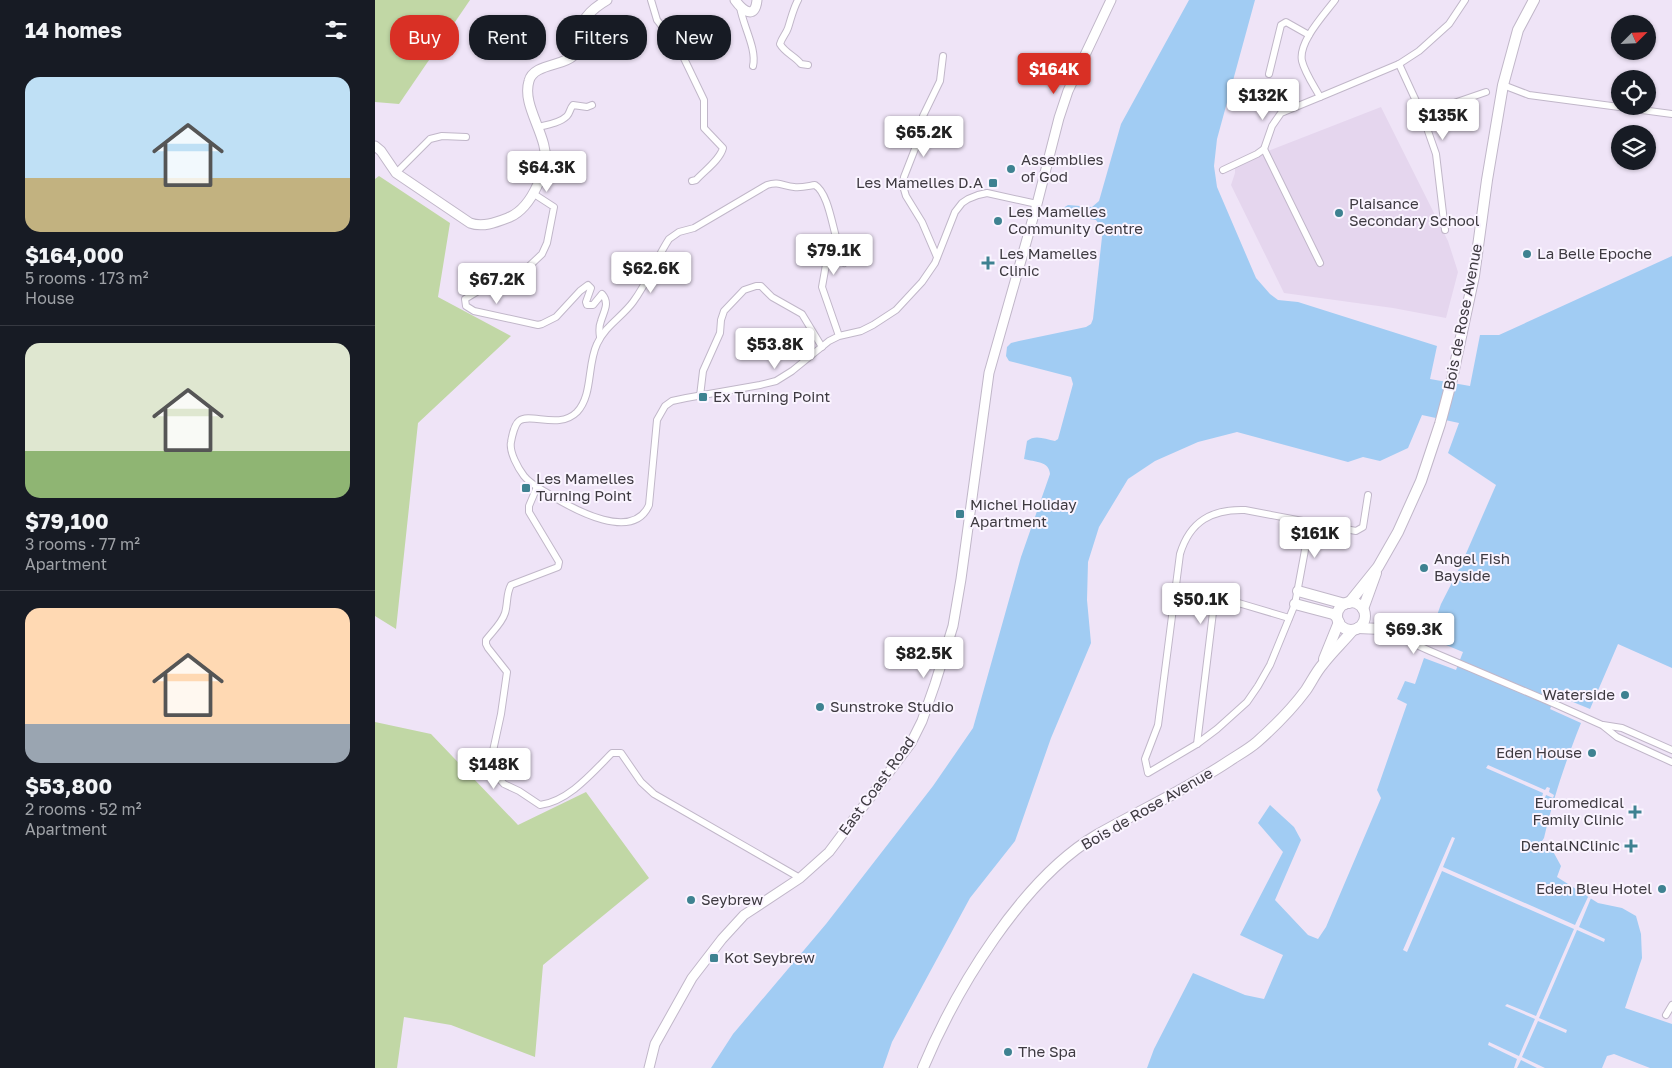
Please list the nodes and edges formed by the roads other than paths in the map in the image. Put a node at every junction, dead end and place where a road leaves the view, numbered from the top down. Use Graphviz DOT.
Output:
graph roads {
  1 [pos="607,0"];
  2 [pos="651,0"];
  3 [pos="757,0"];
  4 [pos="798,0"];
  5 [pos="1111,0"];
  6 [pos="1335,0"];
  7 [pos="1465,0"];
  8 [pos="1534,0"];
  9 [pos="738,4"];
  10 [pos="1309,35"];
  11 [pos="943,56"];
  12 [pos="1399,64"];
  13 [pos="808,65"];
  14 [pos="753,66"];
  15 [pos="1269,74"];
  16 [pos="1503,85"];
  17 [pos="1486,92"];
  18 [pos="1319,97"];
  19 [pos="592,105"];
  20 [pos="1422,114"];
  21 [pos="1672,114"];
  22 [pos="538,127"];
  23 [pos="466,137"];
  24 [pos="375,146"];
  25 [pos="1264,149"];
  26 [pos="1223,170"];
  27 [pos="396,173"];
  28 [pos="692,182"];
  29 [pos="534,194"];
  30 [pos="1037,204"];
  31 [pos="1445,230"];
  32 [pos="937,257"];
  33 [pos="1320,263"];
  34 [pos="839,336"];
  35 [pos="600,338"];
  36 [pos="822,347"];
  37 [pos="699,396"];
  38 [pos="537,487"];
  39 [pos="1368,495"];
  40 [pos="1310,522"];
  41 [pos="1378,568"];
  42 [pos="1298,591"];
  43 [pos="1347,603"];
  44 [pos="1295,604"];
  45 [pos="1364,611"];
  46 [pos="1289,618"];
  47 [pos="1338,619"];
  48 [pos="1355,629"];
  49 [pos="1381,629"];
  50 [pos="1322,665"];
  51 [pos="1602,725"];
  52 [pos="1197,744"];
  53 [pos="1672,750"];
  54 [pos="1672,762"];
  55 [pos="800,878"];
  56 [pos="1672,1005"];
  57 [pos="1666,1015"];
  58 [pos="649,1068"];
  59 [pos="923,1068"];
  1 -- 22 [label="main road"];
  2 -- 28 [label="street"];
  3 -- 9 [label="main road"];
  4 -- 13 [label="street"];
  5 -- 30 [label="main road, East Coast Road"];
  6 -- 10 [label="street"];
  7 -- 12 [label="street"];
  8 -- 16 [label="main road, Bois de Rose Avenue"];
  9 -- 14 [label="street"];
  10 -- 15 [label="street"];
  10 -- 18 [label="street"];
  11 -- 32 [label="street"];
  12 -- 18 [label="street"];
  12 -- 20 [label="street"];
  16 -- 21 [label="street"];
  16 -- 41 [label="main road, Bois de Rose Avenue"];
  17 -- 20 [label="street"];
  18 -- 25 [label="street"];
  19 -- 22 [label="street"];
  20 -- 31 [label="street"];
  22 -- 29 [label="main road"];
  23 -- 27 [label="street"];
  24 -- 27 [label="main road"];
  25 -- 26 [label="street"];
  25 -- 33 [label="street"];
  27 -- 29 [label="main road"];
  29 -- 35 [label="street"];
  30 -- 32 [label="street"];
  30 -- 55 [label="main road, East Coast Road"];
  32 -- 34 [label="street"];
  34 -- 35 [label="street"];
  34 -- 36 [label="street"];
  35 -- 38 [label="street"];
  36 -- 37 [label="street"];
  36 -- 37 [label="street"];
  37 -- 38 [label="street"];
  38 -- 55 [label="street"];
  39 -- 40 [label="street"];
  40 -- 42 [label="street"];
  40 -- 52 [label="street"];
  41 -- 43 [label="main road, Bois de Rose Avenue"];
  41 -- 45 [label="main road, Bois de Rose Avenue"];
  42 -- 43 [label="main road"];
  42 -- 44 [label="street"];
  43 -- 45 [label="main road"];
  43 -- 47 [label="main road"];
  44 -- 46 [label="street"];
  44 -- 47 [label="main road"];
  45 -- 48 [label="main road"];
  45 -- 49 [label="main road"];
  46 -- 52 [label="street"];
  46 -- 52 [label="street"];
  47 -- 48 [label="main road"];
  47 -- 50 [label="main road, Bois de Rose Avenue"];
  48 -- 49 [label="main road"];
  48 -- 50 [label="main road, Bois de Rose Avenue"];
  49 -- 51 [label="street"];
  50 -- 59 [label="main road, Bois de Rose Avenue"];
  51 -- 53 [label="street"];
  51 -- 54 [label="street"];
  55 -- 58 [label="main road, East Coast Road"];
  56 -- 57 [label="street"];
}
